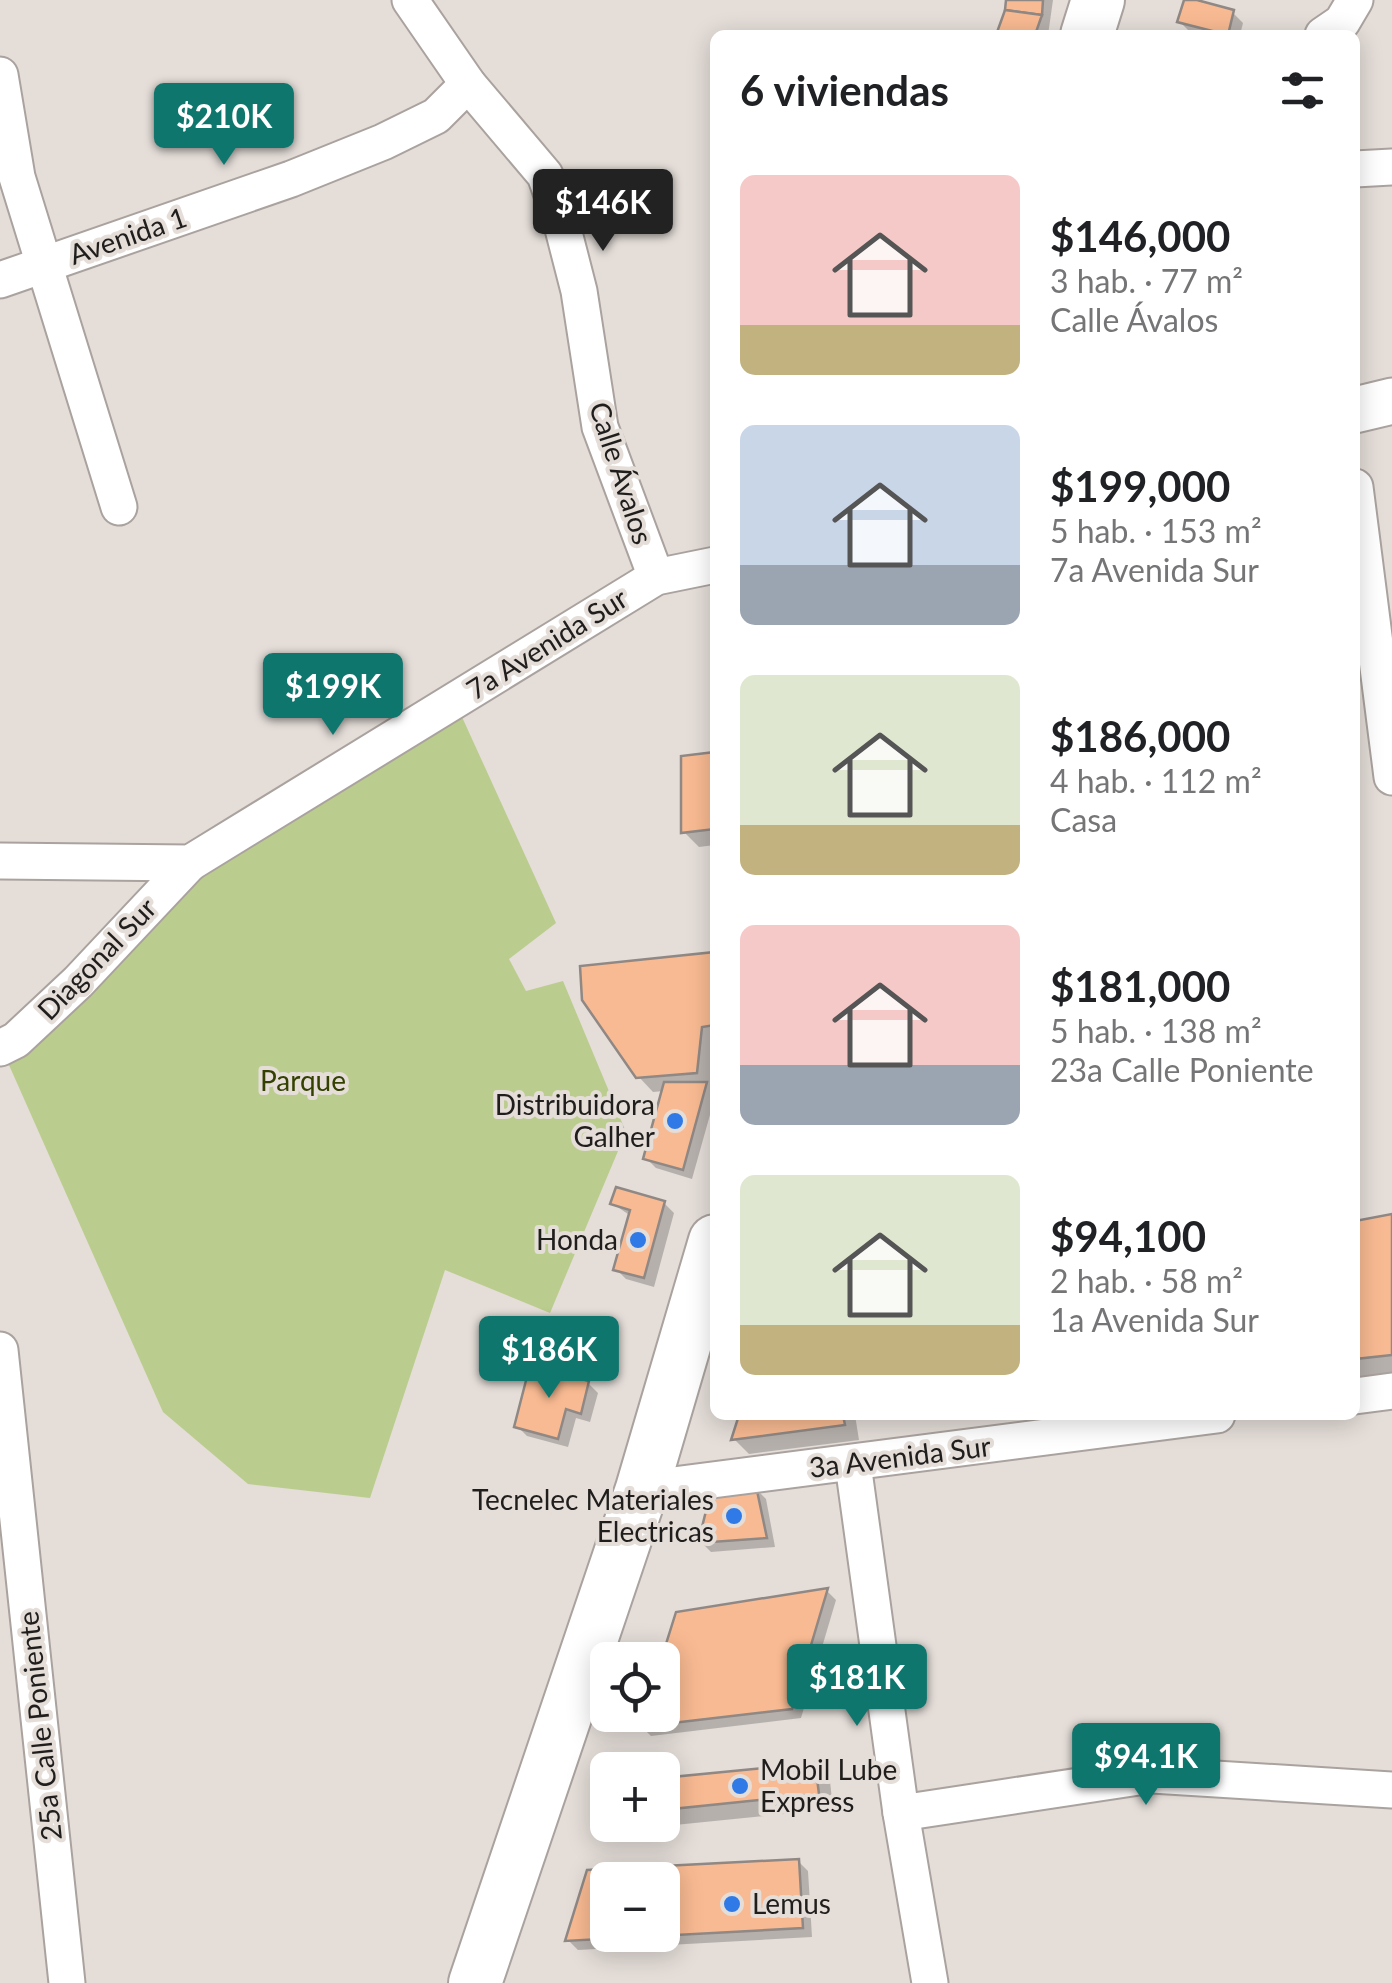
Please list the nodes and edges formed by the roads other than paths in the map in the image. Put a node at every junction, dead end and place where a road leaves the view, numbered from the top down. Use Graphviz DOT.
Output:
graph roads {
  1 [pos="410,0"];
  2 [pos="1098,0"];
  3 [pos="1355,0"];
  4 [pos="1089,30"];
  5 [pos="1330,30"];
  6 [pos="0,75"];
  7 [pos="468,84"];
  8 [pos="1392,167"];
  9 [pos="1360,169"];
  10 [pos="44,265"];
  11 [pos="0,280"];
  12 [pos="1392,401"];
  13 [pos="1360,409"];
  14 [pos="118,507"];
  15 [pos="1360,526"];
  16 [pos="710,566"];
  17 [pos="656,577"];
  18 [pos="1392,777"];
  19 [pos="0,862"];
  20 [pos="190,864"];
  21 [pos="0,1048"];
  22 [pos="710,1259"];
  23 [pos="0,1350"];
  24 [pos="1392,1392"];
  25 [pos="1360,1395"];
  26 [pos="1180,1420"];
  27 [pos="853,1464"];
  28 [pos="642,1489"];
  29 [pos="13,1584"];
  30 [pos="1392,1790"];
  31 [pos="901,1813"];
  32 [pos="466,1977"];
  33 [pos="67,1983"];
  34 [pos="930,1983"];
  1 -- 7 [label="street, Calle Ávalos"];
  2 -- 4 [label="highway"];
  3 -- 5 [label="street"];
  6 -- 10 [label="street"];
  7 -- 10 [label="street, Avenida 1"];
  7 -- 17 [label="street, Calle Ávalos"];
  8 -- 9 [label="street"];
  10 -- 11 [label="street, Avenida 1"];
  10 -- 14 [label="street"];
  12 -- 13 [label="main road"];
  15 -- 18 [label="street"];
  16 -- 17 [label="street, 7a Avenida Sur"];
  17 -- 20 [label="street, 7a Avenida Sur"];
  19 -- 20 [label="street"];
  20 -- 21 [label="street, Diagonal Sur"];
  22 -- 28 [label="highway"];
  23 -- 29 [label="street, 25a Calle Poniente"];
  24 -- 25 [label="street"];
  26 -- 27 [label="street, 3a Avenida Sur"];
  27 -- 28 [label="street, 3a Avenida Sur"];
  27 -- 31 [label="street"];
  28 -- 32 [label="highway"];
  29 -- 33 [label="street, 25a Calle Poniente"];
  30 -- 31 [label="street"];
  31 -- 34 [label="street"];
}
